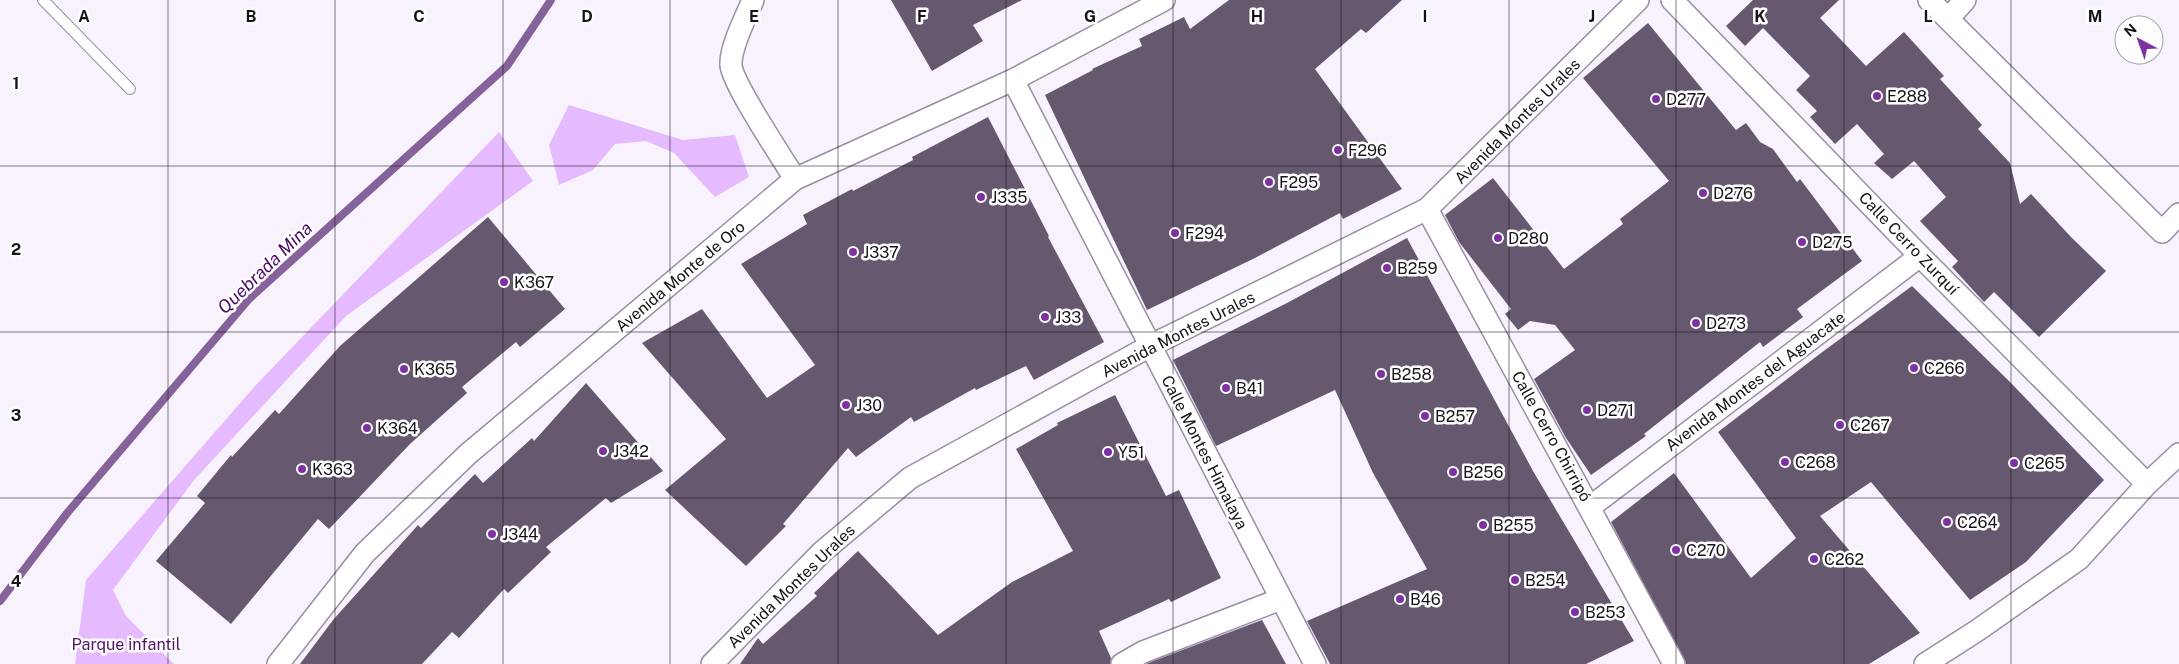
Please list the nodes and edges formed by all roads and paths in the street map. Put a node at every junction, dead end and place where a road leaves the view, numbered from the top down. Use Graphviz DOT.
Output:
graph roads {
  1 [pos="43,0"];
  2 [pos="753,0"];
  3 [pos="1164,0"];
  4 [pos="1638,0"];
  5 [pos="1672,0"];
  6 [pos="1929,0"];
  7 [pos="1965,0"];
  8 [pos="1948,19"];
  9 [pos="1013,80"];
  10 [pos="130,89"];
  11 [pos="795,179"];
  12 [pos="1428,209"];
  13 [pos="2179,214"];
  14 [pos="1920,256"];
  15 [pos="1150,346"];
  16 [pos="2179,454"];
  17 [pos="2147,484"];
  18 [pos="1590,507"];
  19 [pos="1281,599"];
  20 [pos="278,664"];
  21 [pos="712,664"];
  22 [pos="1122,664"];
  23 [pos="1315,664"];
  24 [pos="1674,664"];
  25 [pos="1925,664"];
  1 -- 10 [label="lane"];
  2 -- 11 [label="street"];
  3 -- 9 [label="street, Avenida Monte de Oro"];
  4 -- 12 [label="street, Avenida Montes Urales"];
  5 -- 14 [label="street, Calle Cerro Zurquí"];
  6 -- 8 [label="street"];
  7 -- 8 [label="street"];
  8 -- 13 [label="street"];
  9 -- 11 [label="street, Avenida Monte de Oro"];
  9 -- 15 [label="street, Calle Montes Himalaya"];
  11 -- 20 [label="street, Avenida Monte de Oro"];
  12 -- 15 [label="street, Avenida Montes Urales"];
  12 -- 18 [label="street, Calle Cerro Chirripó"];
  14 -- 17 [label="street, Calle Cerro Zurquí"];
  14 -- 18 [label="street, Avenida Montes del Aguacate"];
  15 -- 19 [label="street, Calle Montes Himalaya"];
  15 -- 21 [label="street, Avenida Montes Urales"];
  16 -- 17 [label="street"];
  17 -- 25 [label="street"];
  18 -- 24 [label="street, Calle Cerro Chirripó"];
  19 -- 22 [label="street"];
  19 -- 23 [label="street, Calle Montes Himalaya"];
}
